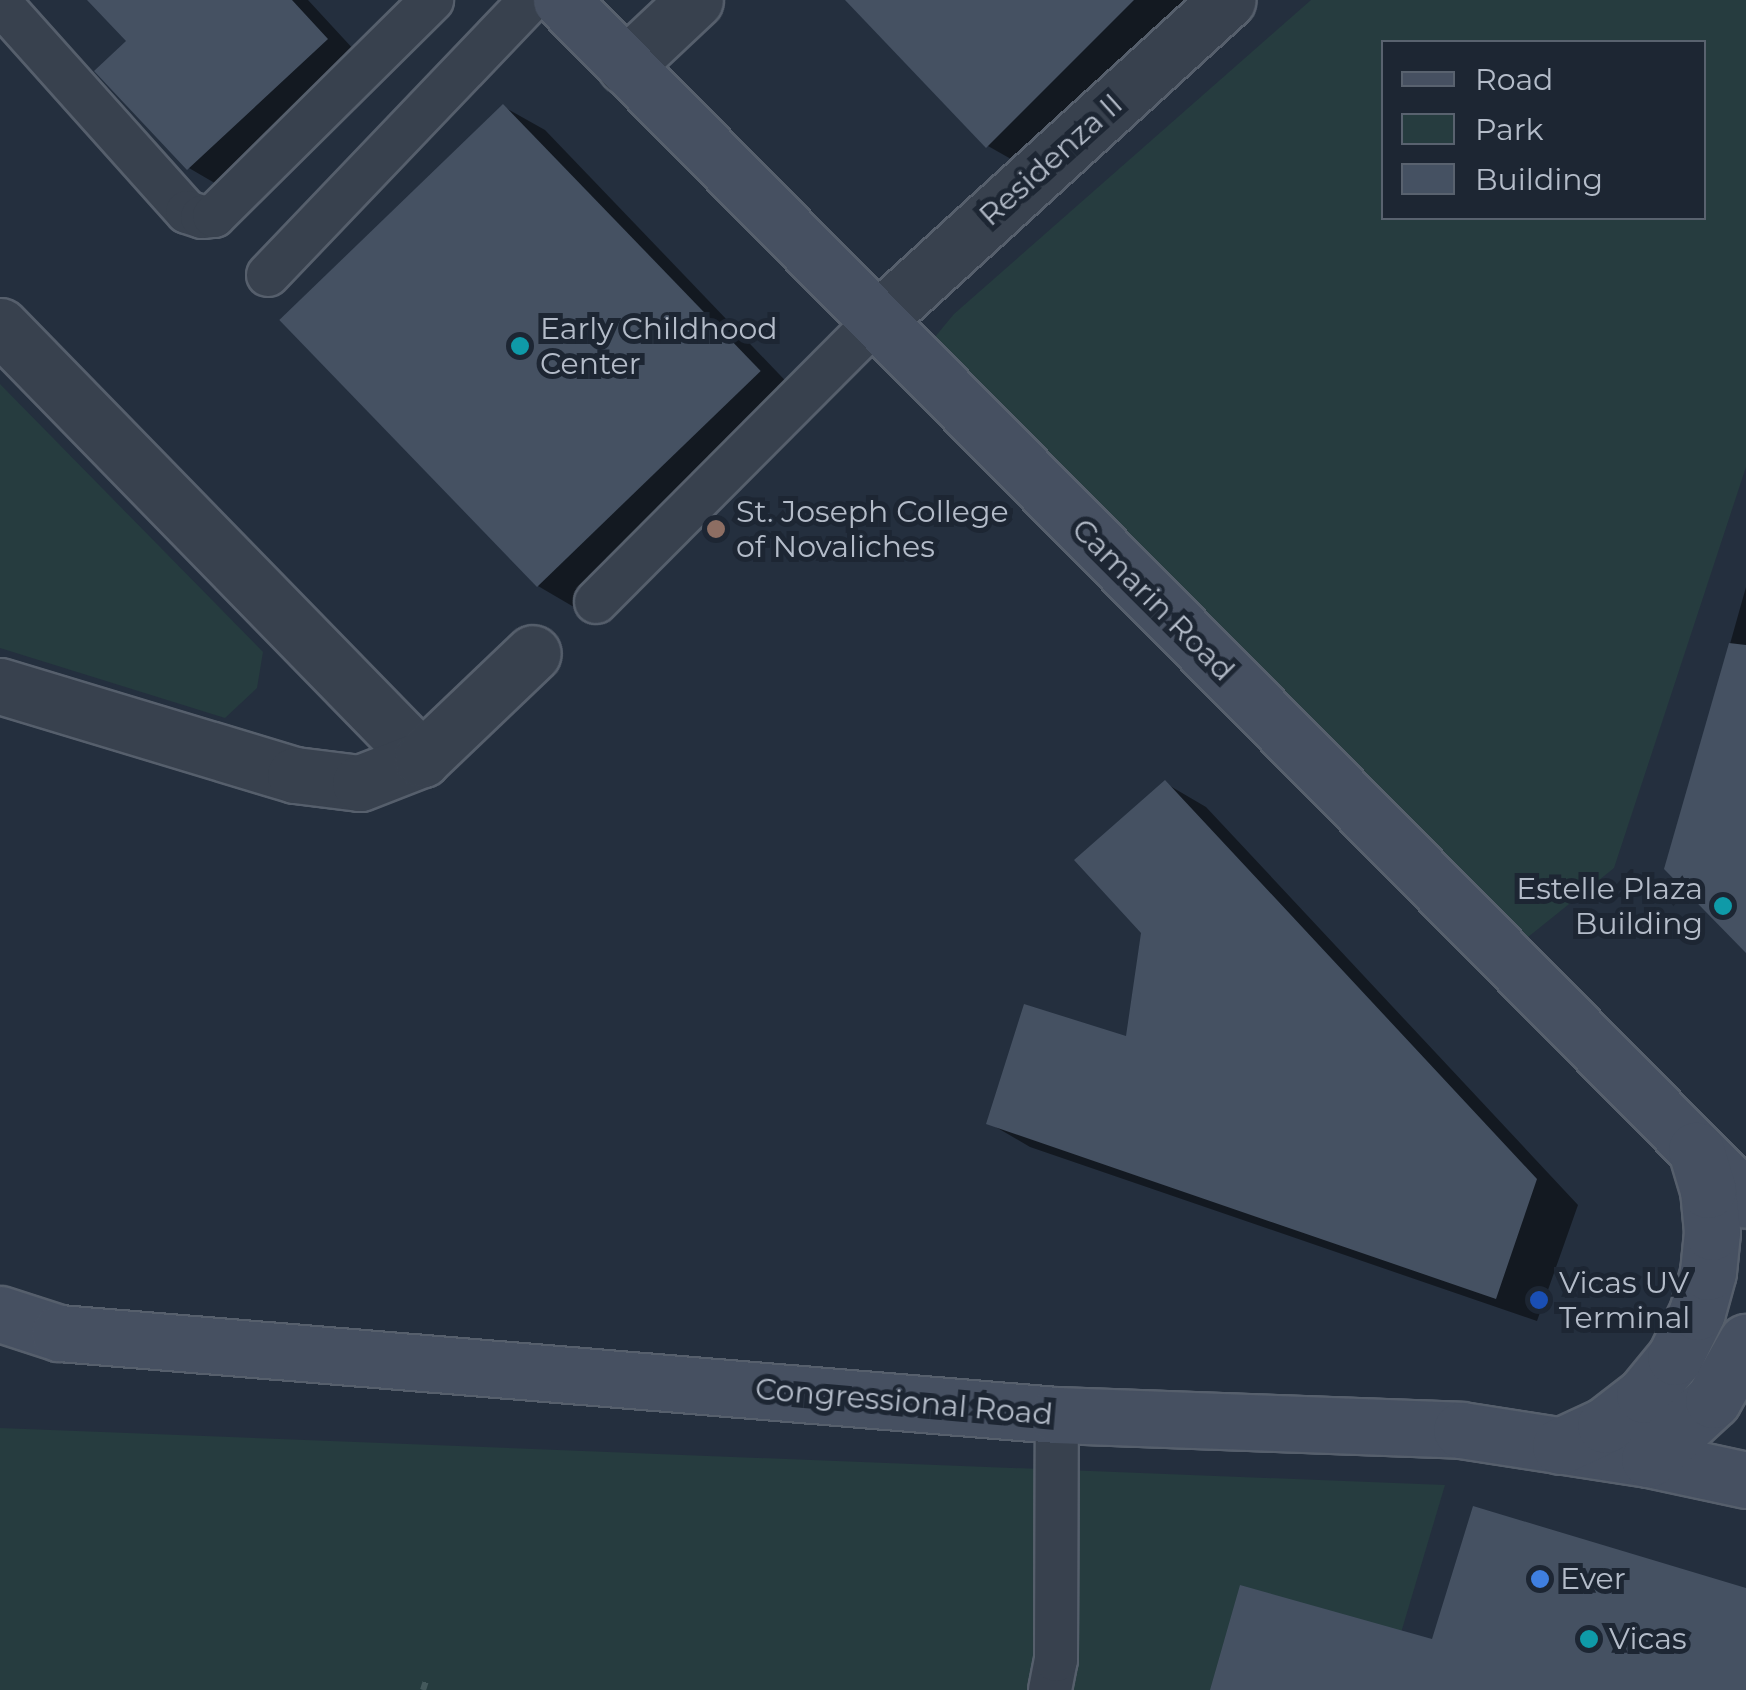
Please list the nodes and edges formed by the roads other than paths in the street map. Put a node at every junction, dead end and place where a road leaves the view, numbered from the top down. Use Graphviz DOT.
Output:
graph roads {
  1 [pos="432,0"];
  2 [pos="531,0"];
  3 [pos="561,0"];
  4 [pos="695,0"];
  5 [pos="1228,0"];
  6 [pos="0,3"];
  7 [pos="625,66"];
  8 [pos="268,275"];
  9 [pos="876,321"];
  10 [pos="0,326"];
  11 [pos="596,602"];
  12 [pos="534,652"];
  13 [pos="0,686"];
  14 [pos="422,760"];
  15 [pos="1696,1150"];
  16 [pos="1746,1200"];
  17 [pos="0,1314"];
  18 [pos="59,1333"];
  19 [pos="1746,1342"];
  20 [pos="0,1353"];
  21 [pos="1057,1415"];
  22 [pos="1560,1446"];
  23 [pos="1649,1459"];
  24 [pos="1746,1480"];
  25 [pos="1050,1690"];
  1 -- 6 [label="lane"];
  2 -- 8 [label="lane"];
  3 -- 7 [label="main road, Camarin Road"];
  4 -- 7 [label="street"];
  5 -- 9 [label="street, Residenza II"];
  7 -- 9 [label="main road, Camarin Road"];
  9 -- 11 [label="lane"];
  9 -- 15 [label="main road, Camarin Road"];
  10 -- 14 [label="street"];
  12 -- 14 [label="street"];
  13 -- 14 [label="street"];
  15 -- 16 [label="main road, Camarin Road"];
  15 -- 22 [label="main road"];
  17 -- 18 [label="main road, Congressional Road"];
  18 -- 20 [label="main road, Congressional Road"];
  18 -- 21 [label="main road, Congressional Road"];
  19 -- 23 [label="main road"];
  21 -- 22 [label="main road, Congressional Road"];
  21 -- 25 [label="lane"];
  22 -- 23 [label="main road, Congressional Road"];
  23 -- 24 [label="main road, Congressional Road"];
}
